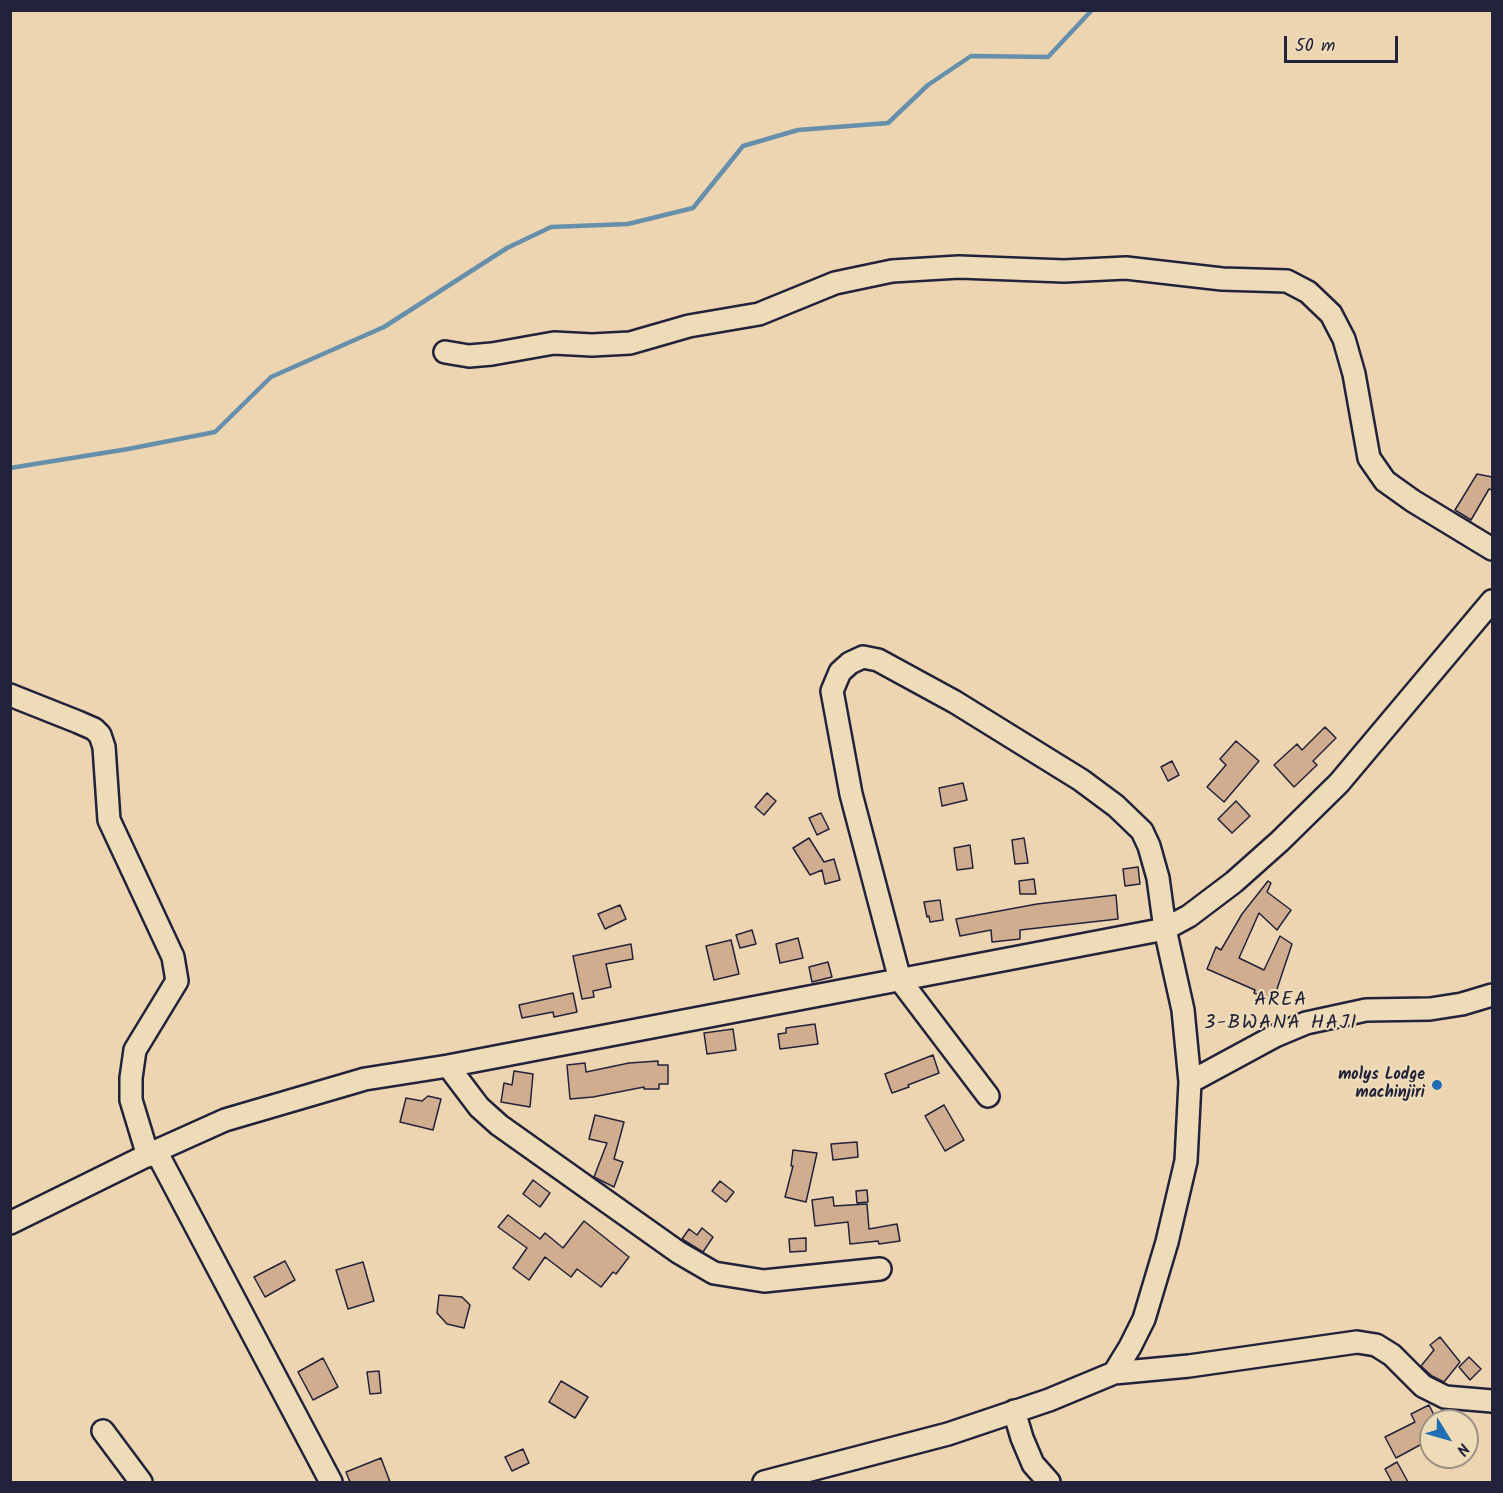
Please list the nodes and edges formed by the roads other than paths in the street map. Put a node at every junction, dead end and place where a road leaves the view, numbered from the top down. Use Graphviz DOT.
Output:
graph roads {
  1 [pos="445,352"];
  2 [pos="1492,549"];
  3 [pos="1492,601"];
  4 [pos="10,695"];
  5 [pos="1165,929"];
  6 [pos="900,980"];
  7 [pos="1492,995"];
  8 [pos="448,1066"];
  9 [pos="1190,1082"];
  10 [pos="988,1096"];
  11 [pos="152,1153"];
  12 [pos="10,1223"];
  13 [pos="880,1269"];
  14 [pos="1114,1373"];
  15 [pos="1492,1401"];
  16 [pos="1014,1411"];
  17 [pos="103,1431"];
  18 [pos="141,1482"];
  19 [pos="332,1482"];
  20 [pos="764,1482"];
  21 [pos="1049,1482"];
  1 -- 2 [label="street"];
  3 -- 5 [label="street"];
  4 -- 11 [label="street"];
  5 -- 6 [label="street"];
  5 -- 6 [label="street"];
  5 -- 9 [label="street"];
  6 -- 8 [label="street"];
  6 -- 10 [label="street"];
  7 -- 9 [label="street"];
  8 -- 11 [label="street"];
  8 -- 13 [label="street"];
  9 -- 14 [label="street"];
  11 -- 12 [label="street"];
  11 -- 19 [label="street"];
  14 -- 15 [label="street"];
  14 -- 16 [label="street"];
  16 -- 20 [label="street"];
  16 -- 21 [label="street"];
  17 -- 18 [label="street"];
}
